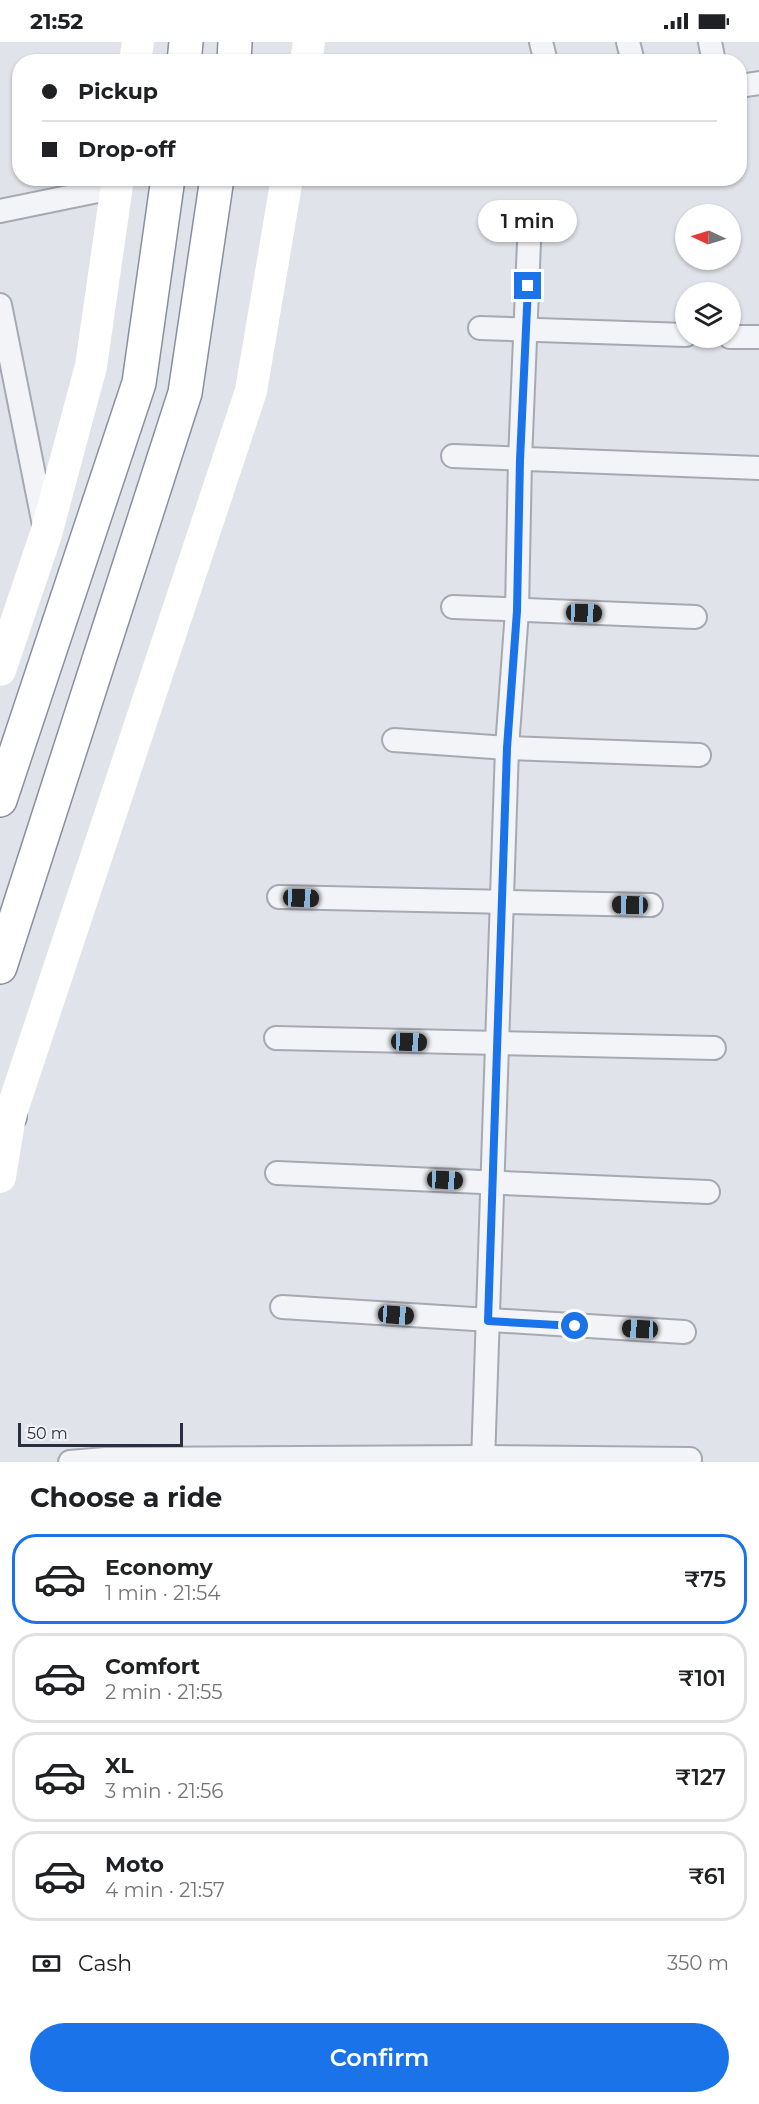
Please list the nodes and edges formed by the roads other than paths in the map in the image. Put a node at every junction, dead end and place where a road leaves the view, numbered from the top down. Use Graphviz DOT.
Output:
graph roads {
  1 [pos="105,186"];
  2 [pos="118,186"];
  3 [pos="167,186"];
  4 [pos="216,186"];
  5 [pos="286,186"];
  6 [pos="0,211"];
  7 [pos="530,218"];
  8 [pos="1,317"];
  9 [pos="480,328"];
  10 [pos="527,331"];
  11 [pos="675,335"];
  12 [pos="741,337"];
  13 [pos="759,337"];
  14 [pos="453,456"];
  15 [pos="520,460"];
  16 [pos="759,468"];
  17 [pos="46,534"];
  18 [pos="453,607"];
  19 [pos="517,611"];
  20 [pos="695,617"];
  21 [pos="0,670"];
  22 [pos="394,740"];
  23 [pos="507,748"];
  24 [pos="699,755"];
  25 [pos="0,800"];
  26 [pos="279,897"];
  27 [pos="502,903"];
  28 [pos="651,905"];
  29 [pos="0,967"];
  30 [pos="276,1038"];
  31 [pos="497,1044"];
  32 [pos="714,1048"];
  33 [pos="5,1121"];
  34 [pos="277,1173"];
  35 [pos="0,1178"];
  36 [pos="492,1182"];
  37 [pos="708,1192"];
  38 [pos="282,1307"];
  39 [pos="488,1321"];
  40 [pos="684,1332"];
  41 [pos="483,1459"];
  42 [pos="690,1459"];
  43 [pos="70,1462"];
  1 -- 6 [label="street"];
  2 -- 17 [label="main road"];
  3 -- 25 [label="highway"];
  4 -- 29 [label="highway"];
  5 -- 33 [label="main road"];
  7 -- 10 [label="street"];
  8 -- 17 [label="street"];
  9 -- 10 [label="street"];
  10 -- 11 [label="street"];
  10 -- 15 [label="street"];
  12 -- 13 [label="street"];
  14 -- 15 [label="street"];
  15 -- 16 [label="street"];
  15 -- 19 [label="street"];
  17 -- 21 [label="main road"];
  18 -- 19 [label="street"];
  19 -- 20 [label="street"];
  19 -- 23 [label="street"];
  22 -- 23 [label="street"];
  23 -- 24 [label="street"];
  23 -- 27 [label="street"];
  26 -- 27 [label="street"];
  27 -- 28 [label="street"];
  27 -- 31 [label="street"];
  30 -- 31 [label="street"];
  31 -- 32 [label="street"];
  31 -- 36 [label="street"];
  33 -- 35 [label="main road"];
  34 -- 36 [label="street"];
  36 -- 37 [label="street"];
  36 -- 39 [label="street"];
  38 -- 39 [label="street"];
  39 -- 40 [label="street"];
  39 -- 41 [label="street"];
  41 -- 42 [label="street"];
  41 -- 43 [label="street"];
}
